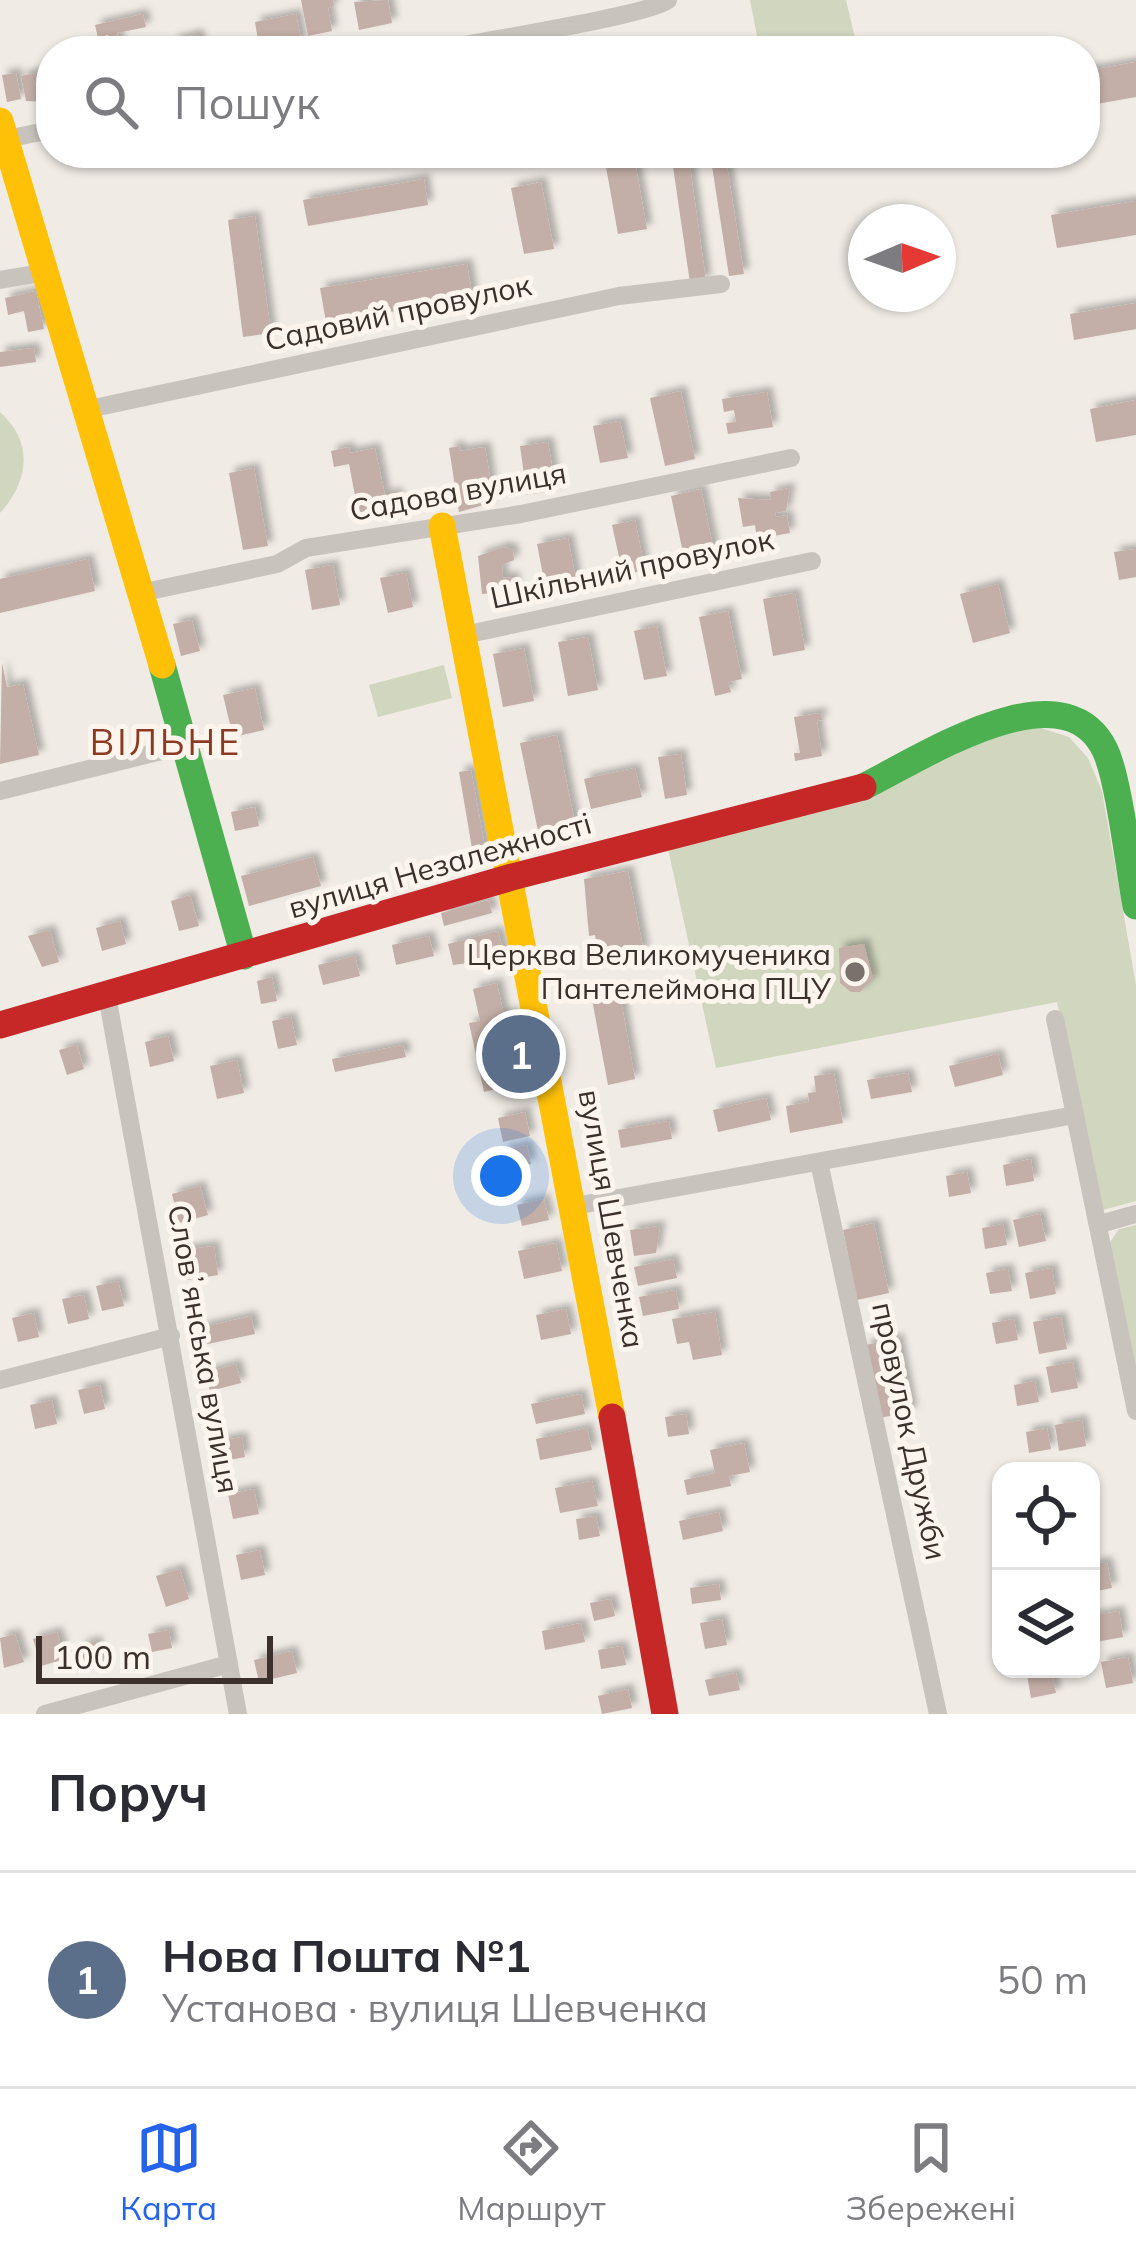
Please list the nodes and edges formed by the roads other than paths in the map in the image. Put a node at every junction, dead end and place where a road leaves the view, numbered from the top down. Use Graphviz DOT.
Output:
graph roads {
  1 [pos="668,0"];
  2 [pos="504,36"];
  3 [pos="3,130"];
  4 [pos="36,130"];
  5 [pos="47,272"];
  6 [pos="0,280"];
  7 [pos="721,284"];
  8 [pos="89,409"];
  9 [pos="790,458"];
  10 [pos="442,526"];
  11 [pos="812,561"];
  12 [pos="140,593"];
  13 [pos="464,635"];
  14 [pos="182,746"];
  15 [pos="0,790"];
  16 [pos="512,877"];
  17 [pos="1136,906"];
  18 [pos="244,956"];
  19 [pos="107,996"];
  20 [pos="1055,1019"];
  21 [pos="0,1025"];
  22 [pos="1075,1115"];
  23 [pos="819,1162"];
  24 [pos="575,1205"];
  25 [pos="1136,1214"];
  26 [pos="1100,1224"];
  27 [pos="171,1336"];
  28 [pos="0,1380"];
  29 [pos="1136,1411"];
  30 [pos="230,1664"];
  31 [pos="45,1714"];
  32 [pos="238,1714"];
  33 [pos="665,1714"];
  34 [pos="938,1714"];
  1 -- 2 [label="street"];
  3 -- 4 [label="street"];
  3 -- 5 [label="street"];
  5 -- 6 [label="street"];
  5 -- 8 [label="street"];
  7 -- 8 [label="street, Садовий провулок"];
  8 -- 12 [label="street"];
  9 -- 10 [label="street, Садова вулиця"];
  10 -- 12 [label="street, Садова вулиця"];
  10 -- 13 [label="street, вулиця Шевченка"];
  11 -- 13 [label="street, Шкільний провулок"];
  12 -- 14 [label="street"];
  13 -- 16 [label="street, вулиця Шевченка"];
  14 -- 15 [label="street"];
  14 -- 18 [label="street"];
  16 -- 17 [label="street, вулиця Незалежності"];
  16 -- 18 [label="street, вулиця Незалежності"];
  16 -- 24 [label="street, вулиця Шевченка"];
  18 -- 19 [label="street, вулиця Незалежності"];
  19 -- 21 [label="street, вулиця Незалежності"];
  19 -- 27 [label="street, Словʼянська вулиця"];
  20 -- 22 [label="street"];
  22 -- 23 [label="street"];
  22 -- 26 [label="street"];
  23 -- 24 [label="street"];
  23 -- 34 [label="street, провулок Дружби"];
  24 -- 33 [label="street, вулиця Шевченка"];
  25 -- 26 [label="street"];
  26 -- 29 [label="street"];
  27 -- 28 [label="street"];
  27 -- 30 [label="street, Словʼянська вулиця"];
  30 -- 31 [label="street"];
  30 -- 32 [label="street, Словʼянська вулиця"];
}
